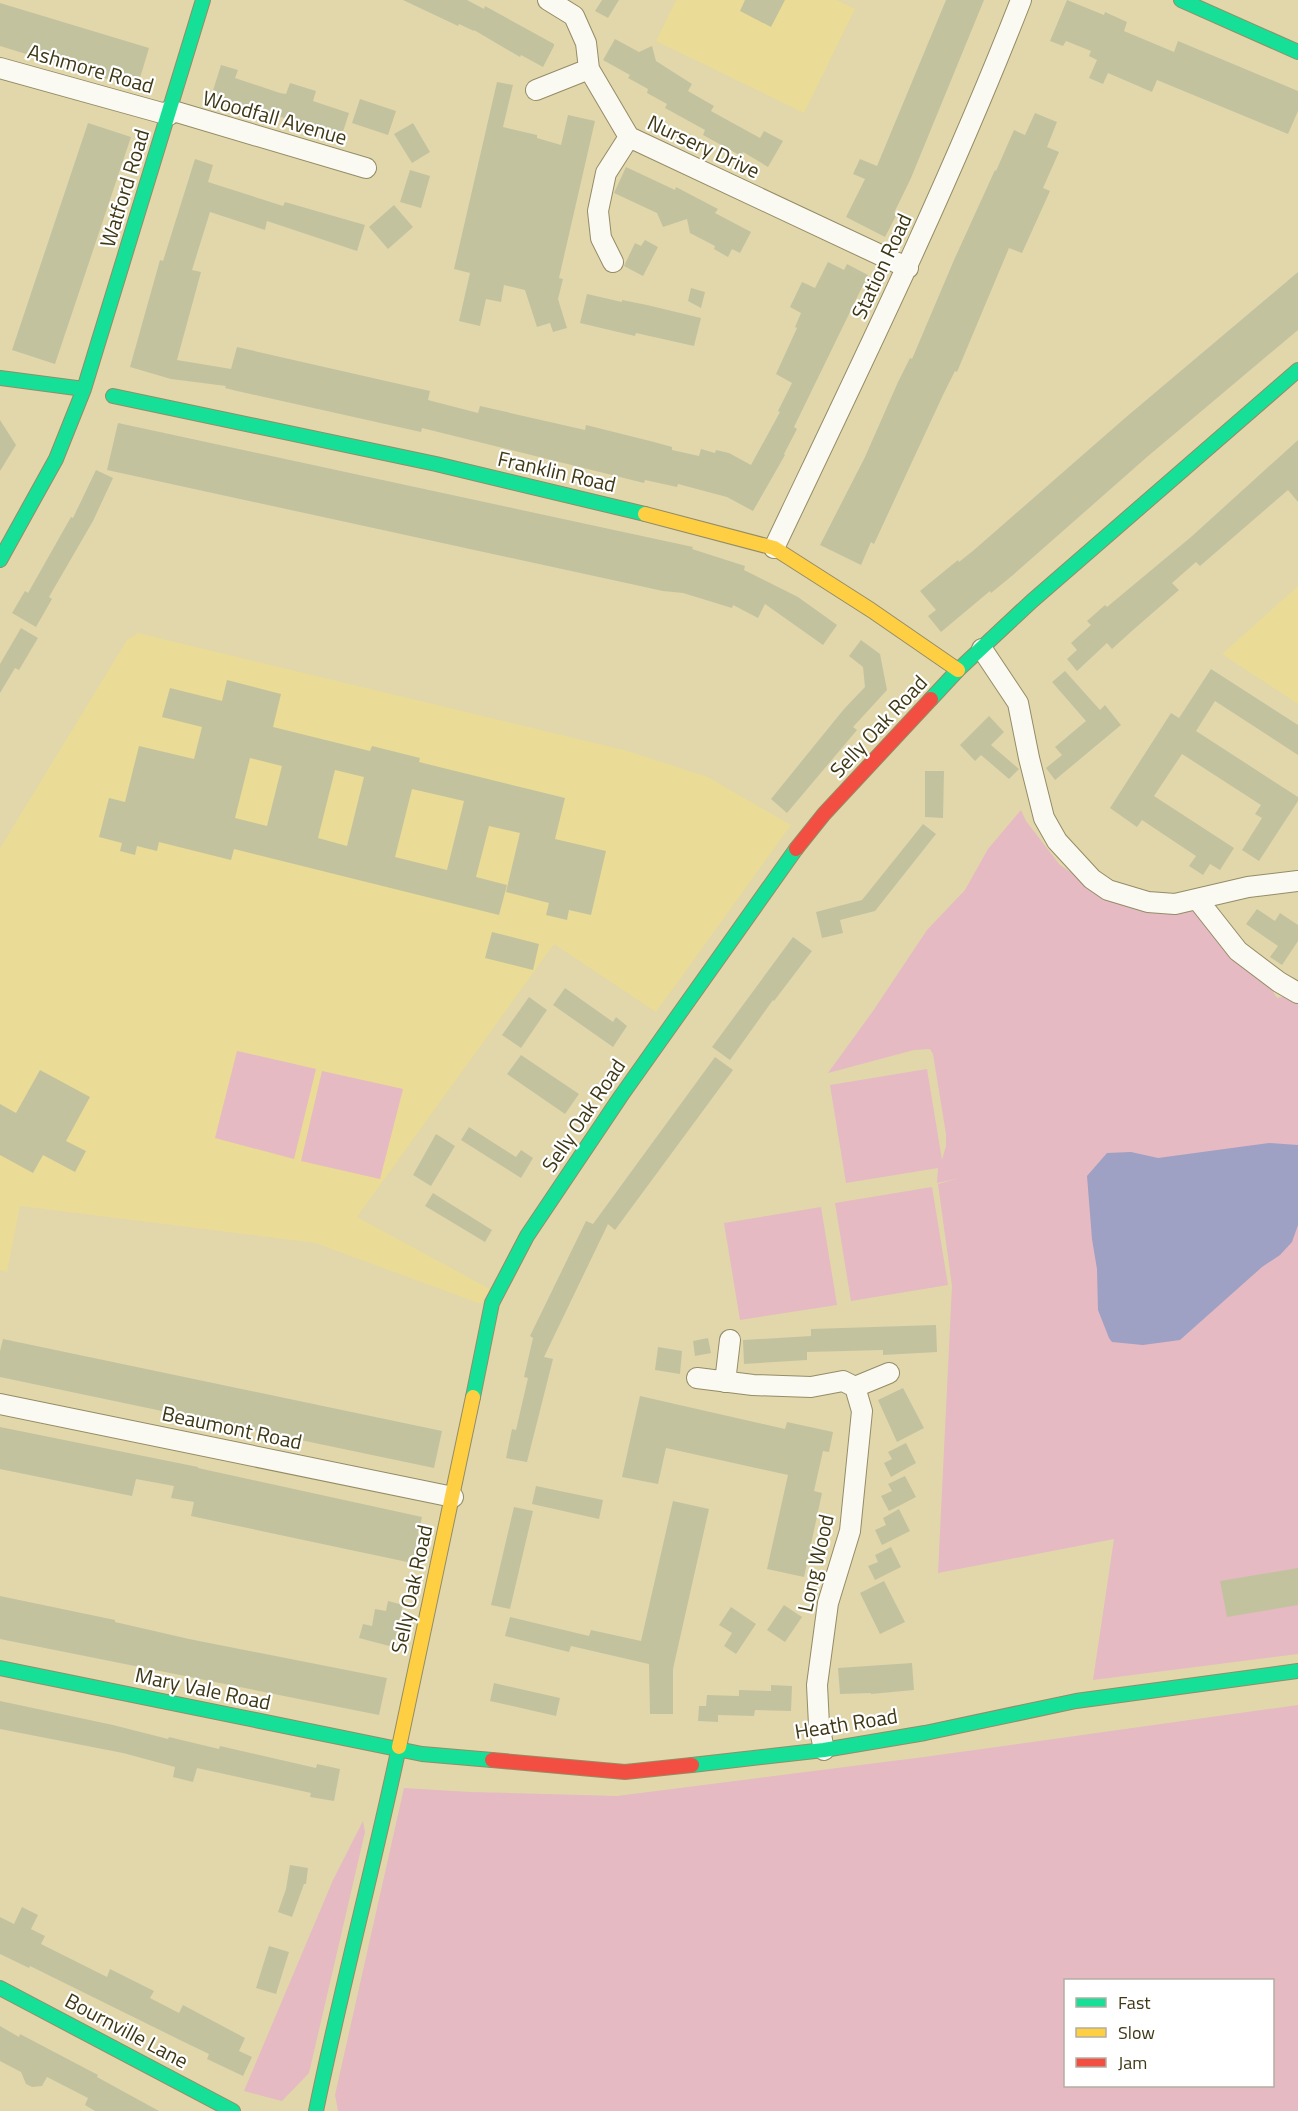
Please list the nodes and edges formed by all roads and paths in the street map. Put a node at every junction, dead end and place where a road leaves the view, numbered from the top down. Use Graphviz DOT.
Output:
graph roads {
  1 [pos="203,0"];
  2 [pos="548,0"];
  3 [pos="1021,0"];
  4 [pos="1181,0"];
  5 [pos="1298,52"];
  6 [pos="0,68"];
  7 [pos="589,69"];
  8 [pos="536,90"];
  9 [pos="170,112"];
  10 [pos="629,137"];
  11 [pos="366,168"];
  12 [pos="613,262"];
  13 [pos="908,268"];
  14 [pos="1298,370"];
  15 [pos="0,378"];
  16 [pos="84,389"];
  17 [pos="113,396"];
  18 [pos="774,548"];
  19 [pos="0,560"];
  20 [pos="982,649"];
  21 [pos="958,670"];
  22 [pos="1298,880"];
  23 [pos="1197,899"];
  24 [pos="1298,993"];
  25 [pos="730,1340"];
  26 [pos="889,1373"];
  27 [pos="697,1378"];
  28 [pos="725,1382"];
  29 [pos="855,1387"];
  30 [pos="0,1404"];
  31 [pos="453,1497"];
  32 [pos="0,1668"];
  33 [pos="1298,1671"];
  34 [pos="398,1749"];
  35 [pos="824,1750"];
  36 [pos="0,1988"];
  37 [pos="233,2111"];
  38 [pos="316,2111"];
  1 -- 9 [label="main road, Watford Road"];
  2 -- 7 [label="street, Nursery Drive"];
  3 -- 13 [label="street, Station Road"];
  4 -- 5 [label="main road"];
  6 -- 9 [label="street, Ashmore Road"];
  7 -- 8 [label="street"];
  7 -- 10 [label="street, Nursery Drive"];
  9 -- 11 [label="street, Woodfall Avenue"];
  9 -- 16 [label="main road, Watford Road"];
  10 -- 12 [label="street"];
  10 -- 13 [label="street, Nursery Drive"];
  13 -- 18 [label="street, Station Road"];
  14 -- 20 [label="main road, Selly Oak Road"];
  15 -- 16 [label="main road"];
  16 -- 19 [label="main road, Watford Road"];
  17 -- 18 [label="main road, Franklin Road"];
  18 -- 21 [label="main road, Franklin Road"];
  20 -- 21 [label="main road, Selly Oak Road"];
  20 -- 23 [label="street"];
  21 -- 31 [label="main road, Selly Oak Road"];
  22 -- 23 [label="street"];
  23 -- 24 [label="street"];
  25 -- 28 [label="street"];
  26 -- 29 [label="street"];
  27 -- 28 [label="street"];
  28 -- 29 [label="street"];
  29 -- 35 [label="street, Long Wood"];
  30 -- 31 [label="street, Beaumont Road"];
  31 -- 34 [label="main road, Selly Oak Road"];
  32 -- 34 [label="main road, Mary Vale Road"];
  33 -- 35 [label="main road, Heath Road"];
  34 -- 35 [label="main road, Heath Road"];
  34 -- 38 [label="main road, Selly Oak Road"];
  36 -- 37 [label="main road, Bournville Lane"];
}
